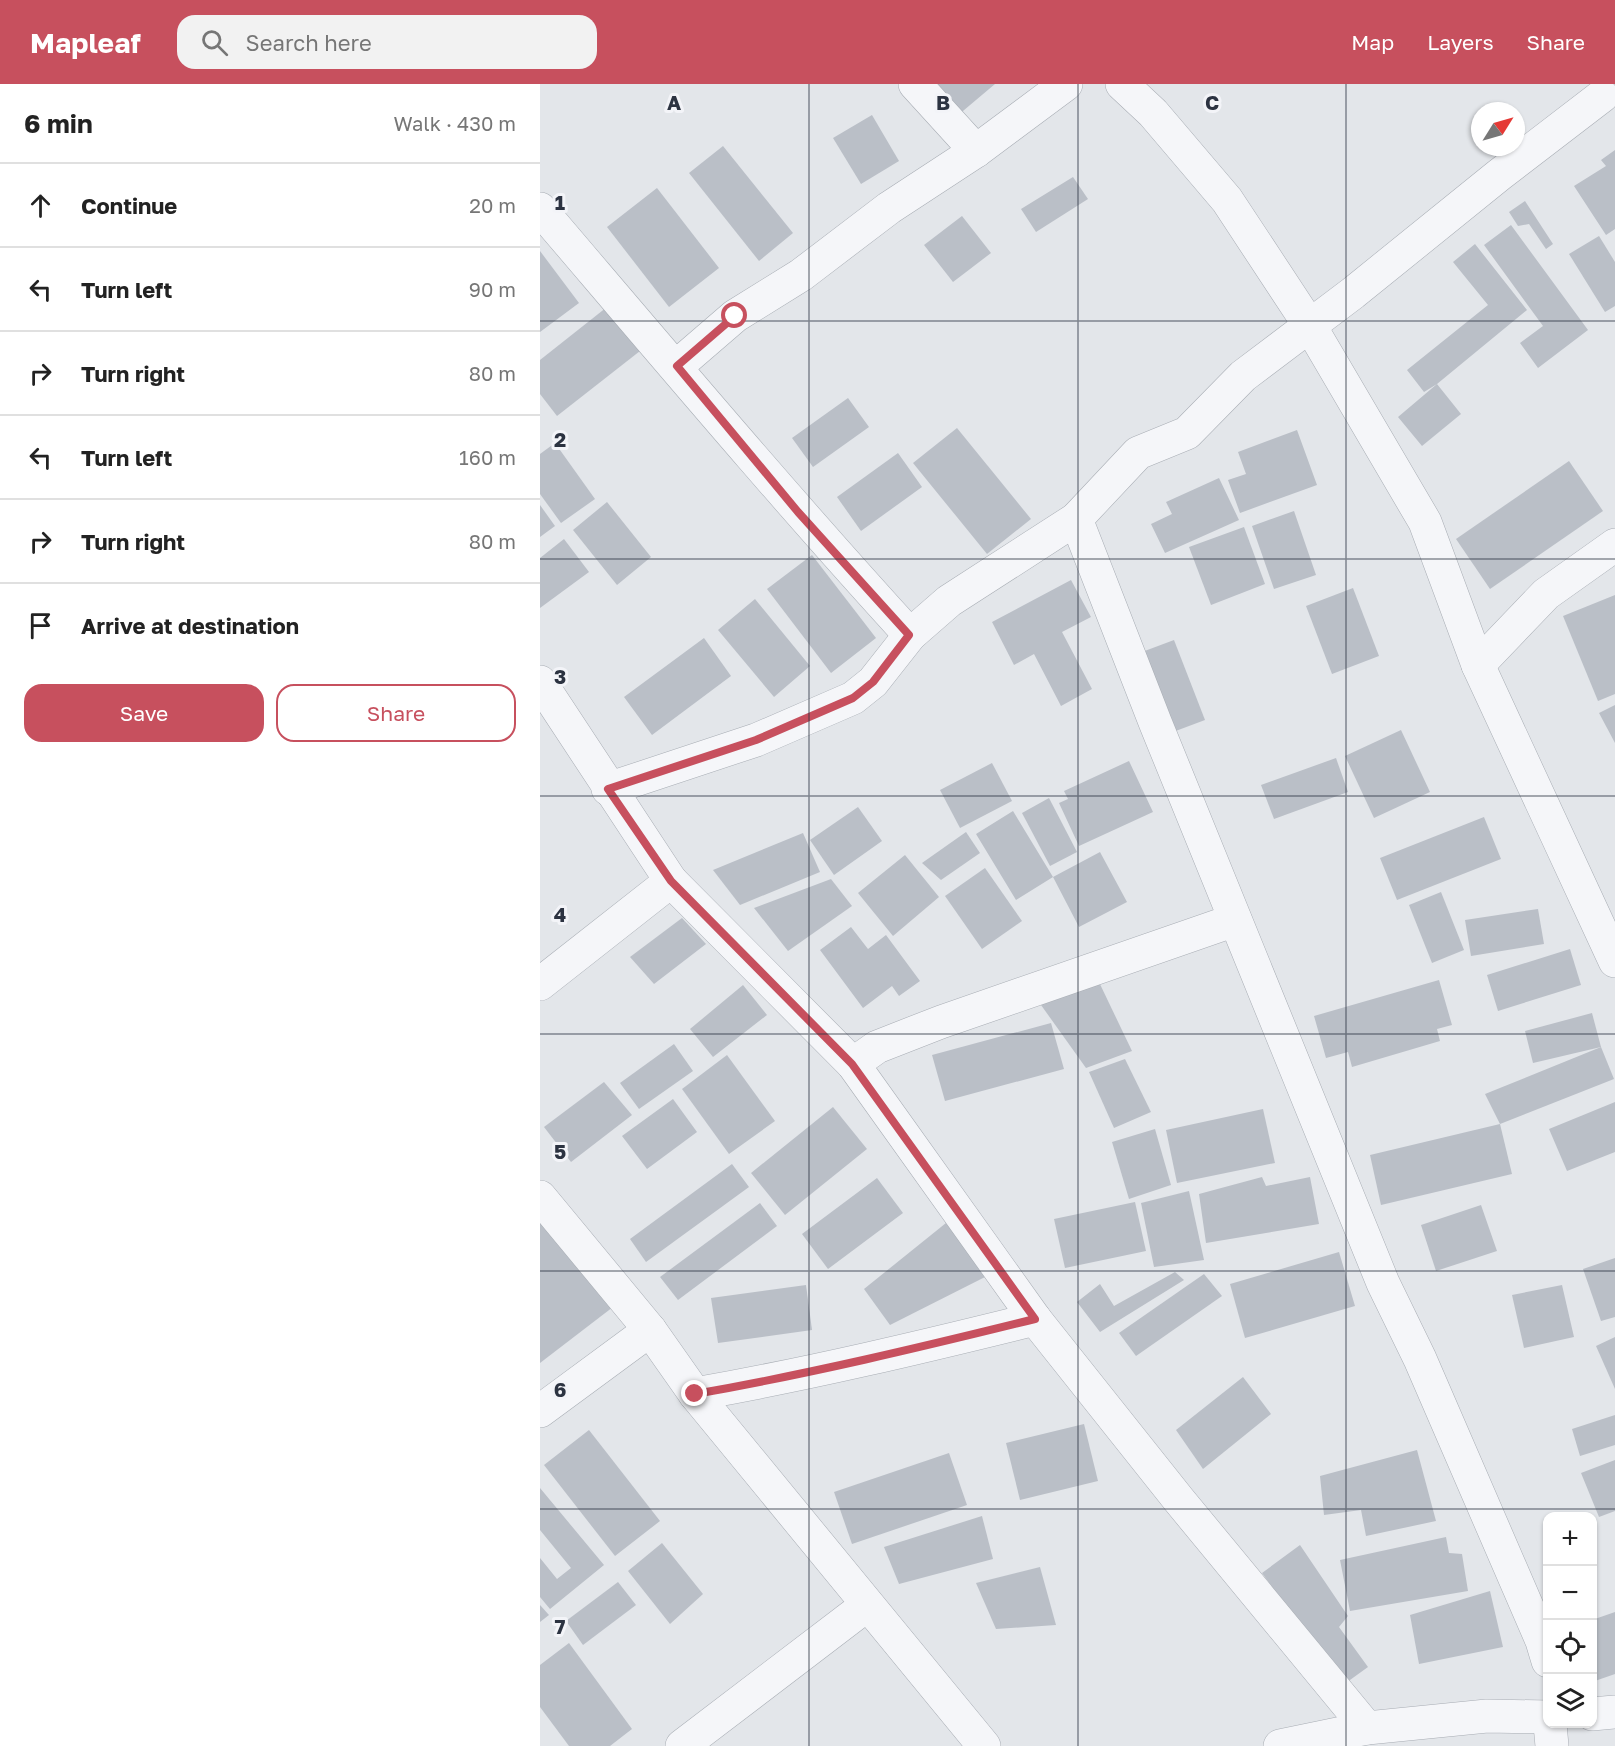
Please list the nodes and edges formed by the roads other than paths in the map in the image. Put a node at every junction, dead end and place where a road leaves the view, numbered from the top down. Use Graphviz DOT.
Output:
graph roads {
  1 [pos="915,84"];
  2 [pos="1066,84"];
  3 [pos="1122,84"];
  4 [pos="1602,96"];
  5 [pos="976,151"];
  6 [pos="540,209"];
  7 [pos="1310,326"];
  8 [pos="677,366"];
  9 [pos="1076,519"];
  10 [pos="1615,545"];
  11 [pos="909,635"];
  12 [pos="1478,665"];
  13 [pos="540,682"];
  14 [pos="608,789"];
  15 [pos="671,881"];
  16 [pos="1234,920"];
  17 [pos="1615,961"];
  18 [pos="540,984"];
  19 [pos="852,1064"];
  20 [pos="540,1197"];
  21 [pos="1035,1319"];
  22 [pos="650,1330"];
  23 [pos="695,1394"];
  24 [pos="540,1411"];
  25 [pos="867,1605"];
  26 [pos="1543,1644"];
  27 [pos="1615,1712"];
  28 [pos="1597,1714"];
  29 [pos="1543,1717"];
  30 [pos="1367,1728"];
  31 [pos="1550,1728"];
  32 [pos="682,1746"];
  33 [pos="984,1746"];
  34 [pos="1280,1746"];
  35 [pos="1552,1746"];
  1 -- 5 [label="street"];
  2 -- 5 [label="street"];
  3 -- 7 [label="street"];
  4 -- 7 [label="street"];
  5 -- 8 [label="street"];
  6 -- 8 [label="street"];
  7 -- 9 [label="street"];
  7 -- 12 [label="street"];
  8 -- 11 [label="street"];
  9 -- 11 [label="street"];
  9 -- 16 [label="street"];
  10 -- 12 [label="street"];
  11 -- 14 [label="street"];
  12 -- 17 [label="street"];
  13 -- 14 [label="street"];
  14 -- 15 [label="street"];
  15 -- 18 [label="street"];
  15 -- 19 [label="street"];
  16 -- 19 [label="street"];
  16 -- 26 [label="street"];
  19 -- 21 [label="street"];
  20 -- 22 [label="street"];
  21 -- 23 [label="street"];
  21 -- 30 [label="street"];
  22 -- 23 [label="street"];
  22 -- 24 [label="street"];
  23 -- 25 [label="street"];
  25 -- 32 [label="street"];
  25 -- 33 [label="street"];
  27 -- 28 [label="street"];
  29 -- 30 [label="street"];
  30 -- 34 [label="street"];
  31 -- 35 [label="street"];
}
